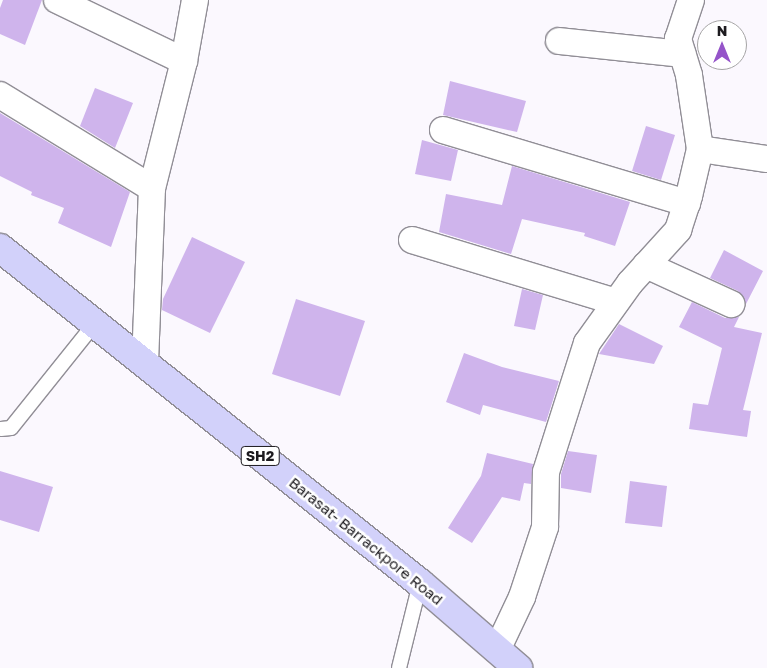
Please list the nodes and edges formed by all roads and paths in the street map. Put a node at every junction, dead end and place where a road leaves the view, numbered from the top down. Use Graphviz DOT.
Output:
graph roads {
  1 [pos="57,0"];
  2 [pos="195,0"];
  3 [pos="691,0"];
  4 [pos="559,41"];
  5 [pos="682,54"];
  6 [pos="184,62"];
  7 [pos="0,95"];
  8 [pos="443,130"];
  9 [pos="700,149"];
  10 [pos="767,159"];
  11 [pos="152,188"];
  12 [pos="687,203"];
  13 [pos="412,240"];
  14 [pos="1,252"];
  15 [pos="646,265"];
  16 [pos="616,302"];
  17 [pos="731,304"];
  18 [pos="95,324"];
  19 [pos="145,364"];
  20 [pos="1,429"];
  21 [pos="420,583"];
  22 [pos="497,650"];
  23 [pos="400,668"];
  24 [pos="518,668"];
  1 -- 6 [label="street"];
  2 -- 6 [label="street"];
  3 -- 5 [label="street"];
  4 -- 5 [label="street"];
  5 -- 9 [label="street"];
  6 -- 11 [label="street"];
  7 -- 11 [label="street"];
  8 -- 12 [label="street"];
  9 -- 10 [label="street"];
  9 -- 12 [label="street"];
  11 -- 19 [label="street"];
  12 -- 15 [label="street"];
  13 -- 16 [label="street"];
  14 -- 18 [label="main road, Barasat- Barrackpore Road / SH2"];
  15 -- 16 [label="street"];
  15 -- 17 [label="street"];
  16 -- 22 [label="street"];
  18 -- 19 [label="main road, Barasat- Barrackpore Road / SH2"];
  18 -- 20 [label="lane"];
  19 -- 21 [label="main road, Barasat- Barrackpore Road / SH2"];
  21 -- 22 [label="main road, Barasat- Barrackpore Road / SH2"];
  21 -- 23 [label="lane"];
  22 -- 24 [label="main road, Barasat- Barrackpore Road / SH2"];
}
